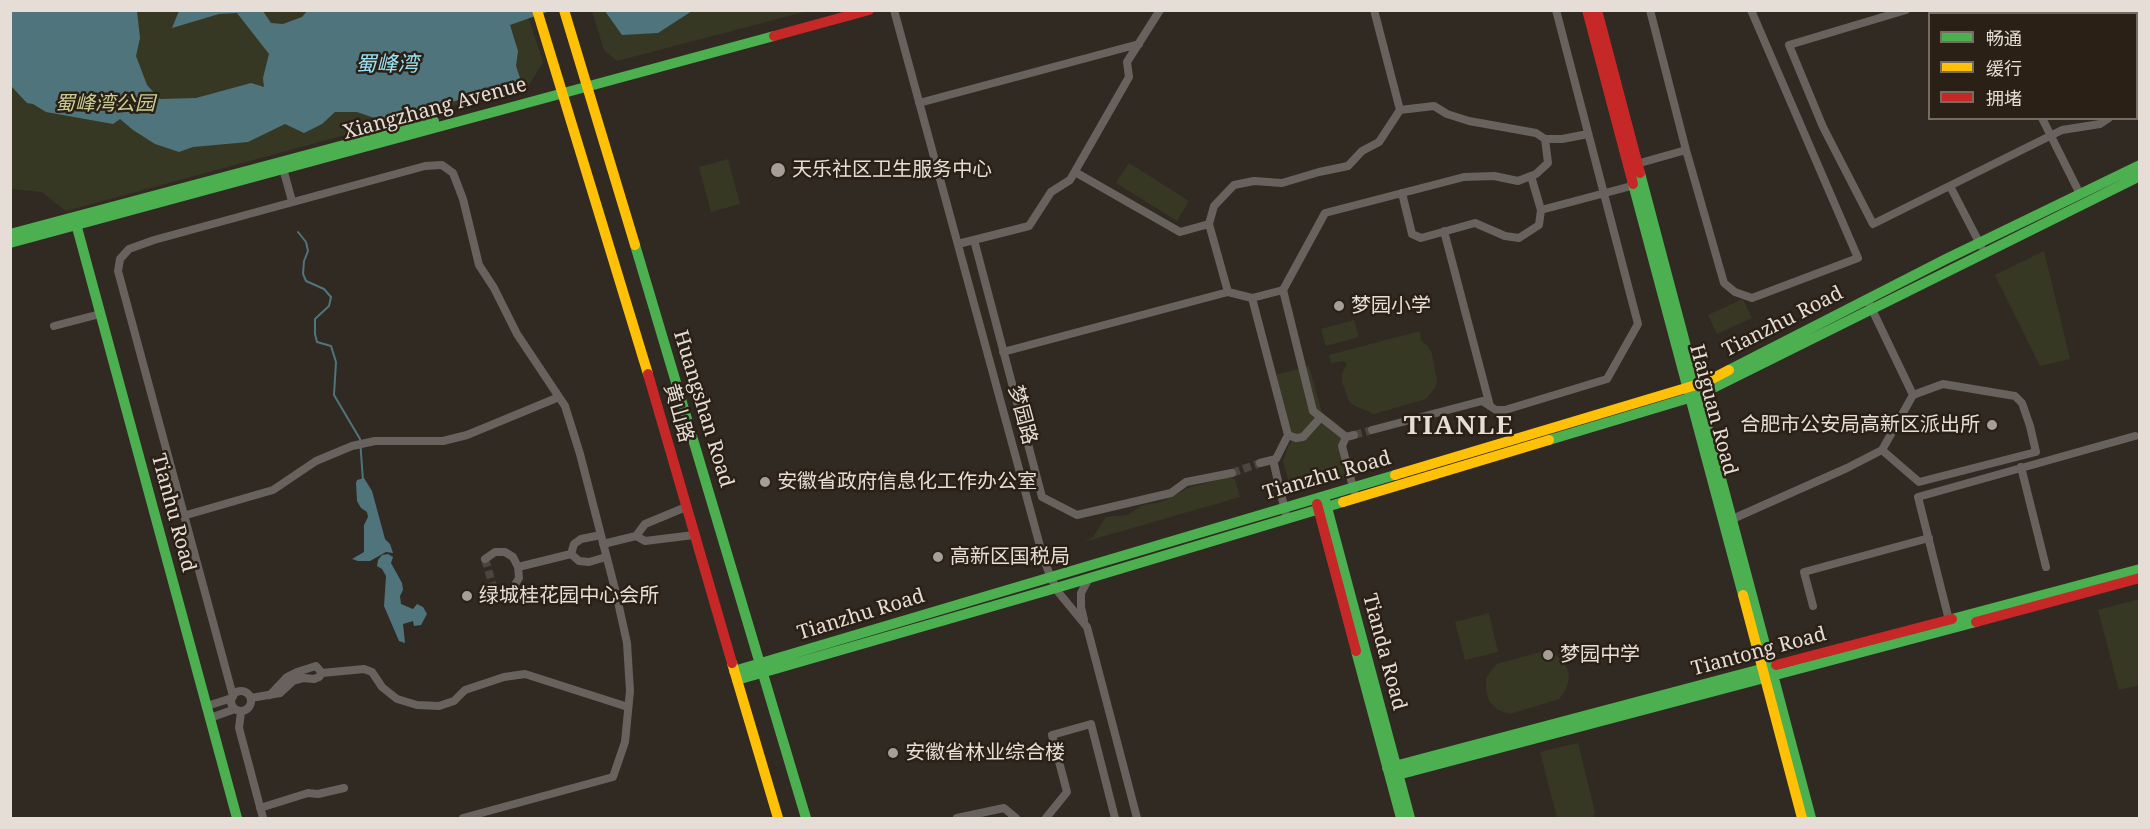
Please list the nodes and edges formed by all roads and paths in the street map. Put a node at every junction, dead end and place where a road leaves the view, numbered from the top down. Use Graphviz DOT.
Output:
graph roads {
  1 [pos="852,10"];
  2 [pos="869,10"];
  3 [pos="894,10"];
  4 [pos="1160,10"];
  5 [pos="1374,10"];
  6 [pos="1556,10"];
  7 [pos="1587,10"];
  8 [pos="1597,10"];
  9 [pos="1650,10"];
  10 [pos="1751,10"];
  11 [pos="1906,10"];
  12 [pos="564,11"];
  13 [pos="538,14"];
  14 [pos="1139,44"];
  15 [pos="587,84"];
  16 [pos="561,91"];
  17 [pos="919,103"];
  18 [pos="1400,110"];
  19 [pos="2043,120"];
  20 [pos="2106,120"];
  21 [pos="1588,134"];
  22 [pos="2050,136"];
  23 [pos="1545,139"];
  24 [pos="1686,150"];
  25 [pos="1633,164"];
  26 [pos="282,165"];
  27 [pos="2139,165"];
  28 [pos="1076,171"];
  29 [pos="1531,176"];
  30 [pos="2139,177"];
  31 [pos="1639,184"];
  32 [pos="1950,186"];
  33 [pos="1402,193"];
  34 [pos="1604,194"];
  35 [pos="2080,194"];
  36 [pos="292,201"];
  37 [pos="1541,210"];
  38 [pos="75,221"];
  39 [pos="1209,224"];
  40 [pos="1444,231"];
  41 [pos="10,234"];
  42 [pos="974,240"];
  43 [pos="10,243"];
  44 [pos="958,244"];
  45 [pos="1983,248"];
  46 [pos="1283,290"];
  47 [pos="1227,292"];
  48 [pos="1252,298"];
  49 [pos="1867,299"];
  50 [pos="1872,310"];
  51 [pos="100,314"];
  52 [pos="54,326"];
  53 [pos="1003,352"];
  54 [pos="1693,392"];
  55 [pos="1913,394"];
  56 [pos="559,397"];
  57 [pos="1490,406"];
  58 [pos="1321,417"];
  59 [pos="1372,430"];
  60 [pos="1288,435"];
  61 [pos="1354,435"];
  62 [pos="2135,436"];
  63 [pos="1346,438"];
  64 [pos="1882,450"];
  65 [pos="1273,460"];
  66 [pos="1260,463"];
  67 [pos="2021,467"];
  68 [pos="1232,473"];
  69 [pos="1354,492"];
  70 [pos="1321,502"];
  71 [pos="686,507"];
  72 [pos="1284,507"];
  73 [pos="183,516"];
  74 [pos="1287,519"];
  75 [pos="1728,521"];
  76 [pos="694,534"];
  77 [pos="601,535"];
  78 [pos="636,536"];
  79 [pos="1929,538"];
  80 [pos="603,544"];
  81 [pos="571,554"];
  82 [pos="606,557"];
  83 [pos="485,559"];
  84 [pos="518,567"];
  85 [pos="2046,567"];
  86 [pos="2139,570"];
  87 [pos="1089,578"];
  88 [pos="2139,578"];
  89 [pos="1054,583"];
  90 [pos="495,593"];
  91 [pos="1813,606"];
  92 [pos="1949,620"];
  93 [pos="1084,621"];
  94 [pos="308,668"];
  95 [pos="762,668"];
  96 [pos="1768,672"];
  97 [pos="322,673"];
  98 [pos="736,676"];
  99 [pos="309,678"];
  100 [pos="270,695"];
  101 [pos="232,697"];
  102 [pos="251,698"];
  103 [pos="628,707"];
  104 [pos="238,711"];
  105 [pos="209,712"];
  106 [pos="1393,771"];
  107 [pos="344,788"];
  108 [pos="260,808"];
  109 [pos="498,810"];
  110 [pos="237,819"];
  111 [pos="263,819"];
  112 [pos="463,819"];
  113 [pos="501,819"];
  114 [pos="778,819"];
  115 [pos="806,819"];
  116 [pos="957,819"];
  117 [pos="1016,819"];
  118 [pos="1046,819"];
  119 [pos="1115,819"];
  120 [pos="1137,819"];
  121 [pos="1401,819"];
  122 [pos="1410,819"];
  123 [pos="1802,819"];
  124 [pos="1811,819"];
  1 -- 15 [label="street, Xiangzhang Avenue"];
  2 -- 15 [label="street, Xiangzhang Avenue"];
  3 -- 17 [label="street, 梦园路"];
  4 -- 14 [label="street"];
  5 -- 18 [label="street"];
  6 -- 21 [label="street"];
  7 -- 25 [label="street, Haiguan Road"];
  8 -- 25 [label="street, Haiguan Road"];
  9 -- 24 [label="street"];
  10 -- 24 [label="street"];
  11 -- 32 [label="street"];
  12 -- 15 [label="street, Huangshan Road"];
  13 -- 16 [label="street, 黄山路"];
  14 -- 17 [label="street"];
  14 -- 28 [label="street"];
  15 -- 16 [label="street, Xiangzhang Avenue"];
  15 -- 95 [label="street, Huangshan Road"];
  16 -- 26 [label="street, Xiangzhang Avenue"];
  16 -- 71 [label="street, 黄山路"];
  17 -- 44 [label="street, 梦园路"];
  18 -- 23 [label="street"];
  18 -- 39 [label="street"];
  19 -- 22 [label="street"];
  20 -- 22 [label="street"];
  21 -- 23 [label="street"];
  21 -- 34 [label="street"];
  22 -- 32 [label="street"];
  22 -- 35 [label="street"];
  23 -- 29 [label="street"];
  24 -- 25 [label="street"];
  25 -- 31 [label="street, Haiguan Road"];
  26 -- 36 [label="street"];
  26 -- 38 [label="street, Xiangzhang Avenue"];
  27 -- 35 [label="street, Tianzhu Road"];
  28 -- 39 [label="street"];
  28 -- 42 [label="street"];
  29 -- 33 [label="street"];
  29 -- 37 [label="street"];
  30 -- 45 [label="street, Tianzhu Road"];
  31 -- 34 [label="street"];
  31 -- 54 [label="street, Haiguan Road"];
  32 -- 45 [label="street"];
  33 -- 40 [label="street"];
  33 -- 46 [label="street"];
  34 -- 37 [label="street"];
  34 -- 57 [label="street"];
  35 -- 45 [label="street, Tianzhu Road"];
  36 -- 56 [label="street"];
  36 -- 73 [label="street"];
  37 -- 40 [label="street"];
  38 -- 41 [label="street, Xiangzhang Avenue"];
  38 -- 43 [label="street, Xiangzhang Avenue"];
  38 -- 51 [label="street, Tianhu Road"];
  39 -- 47 [label="street"];
  40 -- 57 [label="street"];
  42 -- 44 [label="street"];
  42 -- 53 [label="street"];
  44 -- 89 [label="street, 梦园路"];
  45 -- 49 [label="street, Tianzhu Road"];
  45 -- 50 [label="street, Tianzhu Road"];
  46 -- 48 [label="street"];
  46 -- 58 [label="street"];
  47 -- 48 [label="street"];
  47 -- 53 [label="street"];
  48 -- 60 [label="street"];
  49 -- 50 [label="street"];
  49 -- 54 [label="street, Tianzhu Road"];
  50 -- 54 [label="street, Tianzhu Road"];
  50 -- 55 [label="street"];
  51 -- 52 [label="street"];
  51 -- 105 [label="street, Tianhu Road"];
  53 -- 68 [label="street"];
  54 -- 69 [label="street, Tianzhu Road"];
  54 -- 75 [label="street, Haiguan Road"];
  55 -- 64 [label="street"];
  55 -- 64 [label="street"];
  56 -- 73 [label="street"];
  56 -- 77 [label="street"];
  57 -- 59 [label="street"];
  58 -- 60 [label="street"];
  58 -- 63 [label="street"];
  60 -- 65 [label="street"];
  61 -- 63 [label="street"];
  62 -- 67 [label="street"];
  63 -- 69 [label="street"];
  64 -- 75 [label="street"];
  65 -- 66 [label="street"];
  65 -- 72 [label="street"];
  67 -- 79 [label="street"];
  67 -- 85 [label="street"];
  69 -- 70 [label="street, Tianzhu Road"];
  70 -- 72 [label="street, Tianzhu Road"];
  70 -- 74 [label="street, Tianzhu Road"];
  70 -- 106 [label="street, Tianda Road"];
  71 -- 76 [label="street, 黄山路"];
  71 -- 78 [label="street"];
  72 -- 74 [label="street"];
  72 -- 89 [label="street, Tianzhu Road"];
  73 -- 101 [label="street"];
  74 -- 87 [label="street, Tianzhu Road"];
  75 -- 96 [label="street, Haiguan Road"];
  76 -- 78 [label="street"];
  76 -- 98 [label="street, 黄山路"];
  77 -- 80 [label="street"];
  77 -- 81 [label="street"];
  78 -- 80 [label="street"];
  79 -- 91 [label="street"];
  79 -- 92 [label="street"];
  80 -- 82 [label="street"];
  81 -- 82 [label="street"];
  81 -- 84 [label="street"];
  82 -- 103 [label="street"];
  83 -- 84 [label="street"];
  84 -- 90 [label="street"];
  86 -- 92 [label="street, Tiantong Road"];
  87 -- 89 [label="street, Tianzhu Road"];
  87 -- 93 [label="street"];
  88 -- 96 [label="street, Tiantong Road"];
  89 -- 93 [label="street, 梦园路"];
  89 -- 95 [label="street, Tianzhu Road"];
  92 -- 96 [label="street, Tiantong Road"];
  93 -- 120 [label="street, 梦园路"];
  94 -- 97 [label="street"];
  94 -- 99 [label="street"];
  94 -- 100 [label="street"];
  95 -- 98 [label="street, Tianzhu Road"];
  95 -- 115 [label="street, Huangshan Road"];
  96 -- 106 [label="street, Tiantong Road"];
  96 -- 123 [label="street, Haiguan Road"];
  96 -- 124 [label="street, Haiguan Road"];
  97 -- 99 [label="street"];
  97 -- 103 [label="street"];
  98 -- 114 [label="street, 黄山路"];
  99 -- 100 [label="street"];
  100 -- 102 [label="street"];
  101 -- 102 [label="street"];
  101 -- 104 [label="street"];
  101 -- 105 [label="street"];
  102 -- 104 [label="street"];
  103 -- 109 [label="street"];
  104 -- 105 [label="street"];
  104 -- 108 [label="street"];
  105 -- 110 [label="street, Tianhu Road"];
  106 -- 121 [label="street, Tianda Road"];
  106 -- 122 [label="street, Tianda Road"];
  107 -- 108 [label="street"];
  108 -- 111 [label="street"];
  109 -- 112 [label="street"];
  109 -- 113 [label="street"];
  116 -- 117 [label="street"];
  118 -- 119 [label="street"];
}
